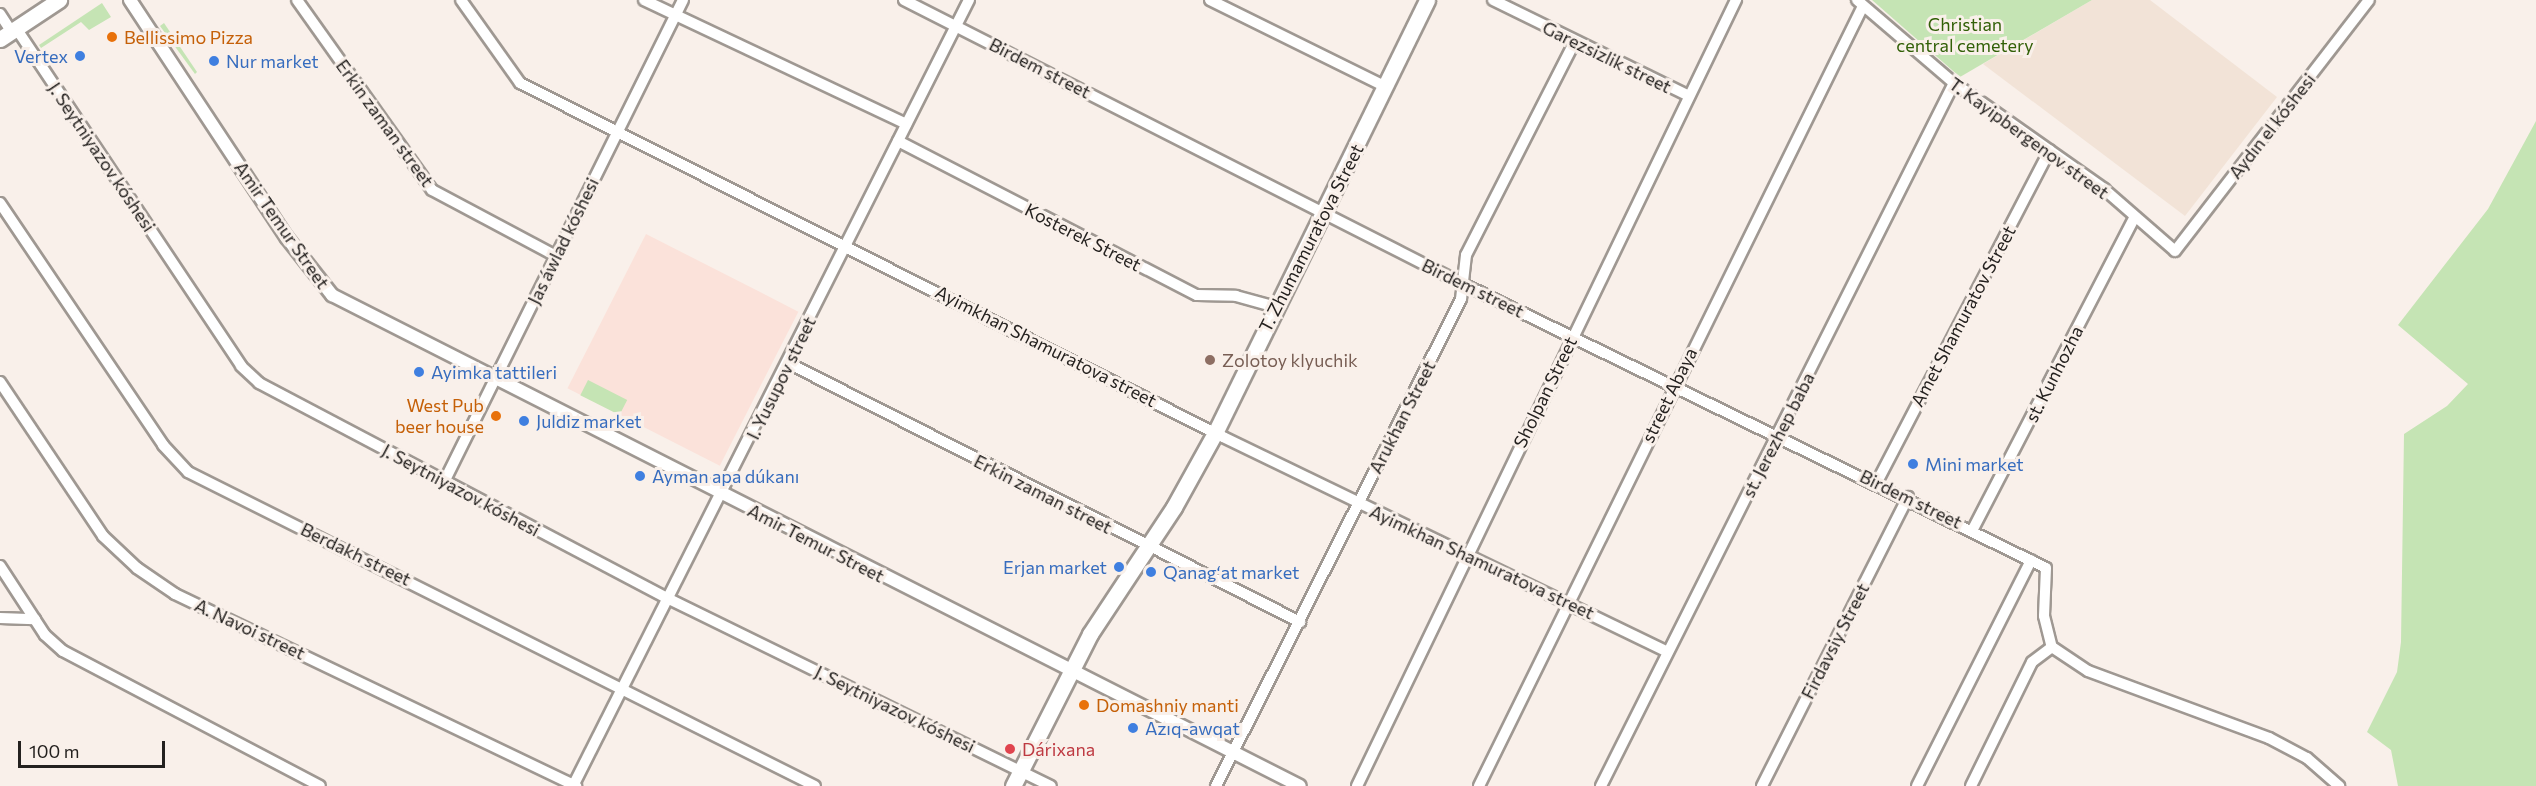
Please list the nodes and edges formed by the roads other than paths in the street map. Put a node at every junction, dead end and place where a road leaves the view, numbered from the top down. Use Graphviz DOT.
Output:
graph roads {
  1 [pos="59,0"];
  2 [pos="130,0"];
  3 [pos="297,0"];
  4 [pos="461,0"];
  5 [pos="644,0"];
  6 [pos="683,0"];
  7 [pos="904,0"];
  8 [pos="969,0"];
  9 [pos="1210,0"];
  10 [pos="1427,0"];
  11 [pos="1493,0"];
  12 [pos="1736,0"];
  13 [pos="2368,0"];
  14 [pos="1860,3"];
  15 [pos="0,14"];
  16 [pos="674,17"];
  17 [pos="956,25"];
  18 [pos="9,32"];
  19 [pos="1574,44"];
  20 [pos="1954,83"];
  21 [pos="1386,87"];
  22 [pos="1689,96"];
  23 [pos="906,124"];
  24 [pos="616,130"];
  25 [pos="898,141"];
  26 [pos="2050,150"];
  27 [pos="0,203"];
  28 [pos="1325,212"];
  29 [pos="2134,219"];
  30 [pos="846,244"];
  31 [pos="2175,251"];
  32 [pos="556,256"];
  33 [pos="1463,284"];
  34 [pos="1276,307"];
  35 [pos="1572,335"];
  36 [pos="788,363"];
  37 [pos="495,381"];
  38 [pos="0,382"];
  39 [pos="1673,385"];
  40 [pos="1215,433"];
  41 [pos="1779,434"];
  42 [pos="444,482"];
  43 [pos="1877,482"];
  44 [pos="723,496"];
  45 [pos="1908,497"];
  46 [pos="1358,503"];
  47 [pos="1973,529"];
  48 [pos="1147,547"];
  49 [pos="1468,554"];
  50 [pos="2031,560"];
  51 [pos="0,566"];
  52 [pos="669,599"];
  53 [pos="1570,603"];
  54 [pos="0,618"];
  55 [pos="35,619"];
  56 [pos="1300,622"];
  57 [pos="2052,647"];
  58 [pos="1666,651"];
  59 [pos="1071,671"];
  60 [pos="625,689"];
  61 [pos="1234,753"];
  62 [pos="1021,771"];
  63 [pos="320,786"];
  64 [pos="574,786"];
  65 [pos="815,786"];
  66 [pos="1013,786"];
  67 [pos="1050,786"];
  68 [pos="1216,786"];
  69 [pos="1300,786"];
  70 [pos="1357,786"];
  71 [pos="1479,786"];
  72 [pos="1601,786"];
  73 [pos="1762,786"];
  74 [pos="1917,786"];
  75 [pos="1971,786"];
  76 [pos="2340,786"];
  1 -- 18 [label="main road"];
  2 -- 37 [label="street, Amir Temur Street"];
  3 -- 32 [label="street, Erkin zaman street"];
  4 -- 24 [label="street, Ayimkhan Shamuratova street"];
  5 -- 16 [label="street"];
  6 -- 16 [label="street, Jas áwlad kóshesi"];
  7 -- 17 [label="street, Birdem street"];
  8 -- 17 [label="street, I. Yusupov street"];
  9 -- 21 [label="street"];
  10 -- 21 [label="main road, T. Zhumamuratova Street"];
  11 -- 19 [label="street, Garezsizlik street"];
  12 -- 22 [label="street, Sholpan Street"];
  13 -- 31 [label="street, Aydın el kóshesi"];
  14 -- 20 [label="street, T. Kayipbergenov street"];
  14 -- 39 [label="street, street Abaya"];
  15 -- 18 [label="street, J. Seytniyazov kóshesi"];
  16 -- 23 [label="street"];
  16 -- 24 [label="street, Jas áwlad kóshesi"];
  17 -- 23 [label="street, I. Yusupov street"];
  17 -- 28 [label="street, Birdem street"];
  18 -- 42 [label="street, J. Seytniyazov kóshesi"];
  19 -- 22 [label="street, Garezsizlik street"];
  19 -- 33 [label="street, Arukhan Street"];
  20 -- 26 [label="street, T. Kayipbergenov street"];
  20 -- 41 [label="street, st. Jerezhep baba"];
  21 -- 28 [label="main road, T. Zhumamuratova Street"];
  22 -- 35 [label="street, Sholpan Street"];
  23 -- 25 [label="street, I. Yusupov street"];
  24 -- 30 [label="street, Ayimkhan Shamuratova street"];
  24 -- 32 [label="street, Jas áwlad kóshesi"];
  25 -- 30 [label="street, I. Yusupov street"];
  25 -- 34 [label="street, Kosterek Street"];
  26 -- 29 [label="street, T. Kayipbergenov street"];
  26 -- 43 [label="street, Amet Shamuratov Street"];
  27 -- 60 [label="street, Berdakh street"];
  28 -- 33 [label="street, Birdem street"];
  28 -- 34 [label="main road, T. Zhumamuratova Street"];
  29 -- 31 [label="street, T. Kayipbergenov street"];
  29 -- 47 [label="street, st. Kunhozha"];
  30 -- 36 [label="street, I. Yusupov street"];
  30 -- 40 [label="street, Ayimkhan Shamuratova street"];
  32 -- 37 [label="street, Jas áwlad kóshesi"];
  33 -- 35 [label="street, Birdem street"];
  33 -- 46 [label="street, Arukhan Street"];
  34 -- 40 [label="main road, T. Zhumamuratova Street"];
  35 -- 39 [label="street, Birdem street"];
  35 -- 49 [label="street, Sholpan Street"];
  36 -- 44 [label="street, I. Yusupov street"];
  36 -- 48 [label="street, Erkin zaman street"];
  37 -- 42 [label="street, Jas áwlad kóshesi"];
  37 -- 44 [label="street, Amir Temur Street"];
  38 -- 64 [label="street, A. Navoi street"];
  39 -- 41 [label="street, Birdem street"];
  39 -- 53 [label="street, street Abaya"];
  40 -- 46 [label="street, Ayimkhan Shamuratova street"];
  40 -- 48 [label="main road, T. Zhumamuratova Street"];
  41 -- 43 [label="street, Birdem street"];
  41 -- 58 [label="street, st. Jerezhep baba"];
  42 -- 52 [label="street, J. Seytniyazov kóshesi"];
  43 -- 45 [label="street, Birdem street"];
  44 -- 52 [label="street, I. Yusupov street"];
  44 -- 59 [label="street, Amir Temur Street"];
  45 -- 47 [label="street, Birdem street"];
  45 -- 73 [label="street, Firdavsiy Street"];
  46 -- 49 [label="street, Ayimkhan Shamuratova street"];
  46 -- 56 [label="street, Arukhan Street"];
  47 -- 50 [label="street, Birdem street"];
  48 -- 56 [label="street, Erkin zaman street"];
  48 -- 59 [label="main road, T. Zhumamuratova Street"];
  49 -- 53 [label="street, Ayimkhan Shamuratova street"];
  49 -- 70 [label="street, Sholpan Street"];
  50 -- 57 [label="street, Birdem street"];
  50 -- 74 [label="street"];
  51 -- 55 [label="street"];
  52 -- 60 [label="street, I. Yusupov street"];
  52 -- 62 [label="street, J. Seytniyazov kóshesi"];
  53 -- 58 [label="street, Ayimkhan Shamuratova street"];
  53 -- 71 [label="street, street Abaya"];
  54 -- 55 [label="street"];
  55 -- 63 [label="street"];
  56 -- 61 [label="street, Arukhan Street"];
  57 -- 75 [label="street"];
  57 -- 76 [label="street"];
  58 -- 72 [label="street, st. Jerezhep baba"];
  59 -- 61 [label="street, Amir Temur Street"];
  59 -- 62 [label="main road, T. Zhumamuratova Street"];
  60 -- 64 [label="street, I. Yusupov street"];
  60 -- 65 [label="street, Berdakh street"];
  61 -- 68 [label="street, Arukhan Street"];
  61 -- 69 [label="street, Amir Temur Street"];
  62 -- 66 [label="main road, T. Zhumamuratova Street"];
  62 -- 67 [label="street, J. Seytniyazov kóshesi"];
}
